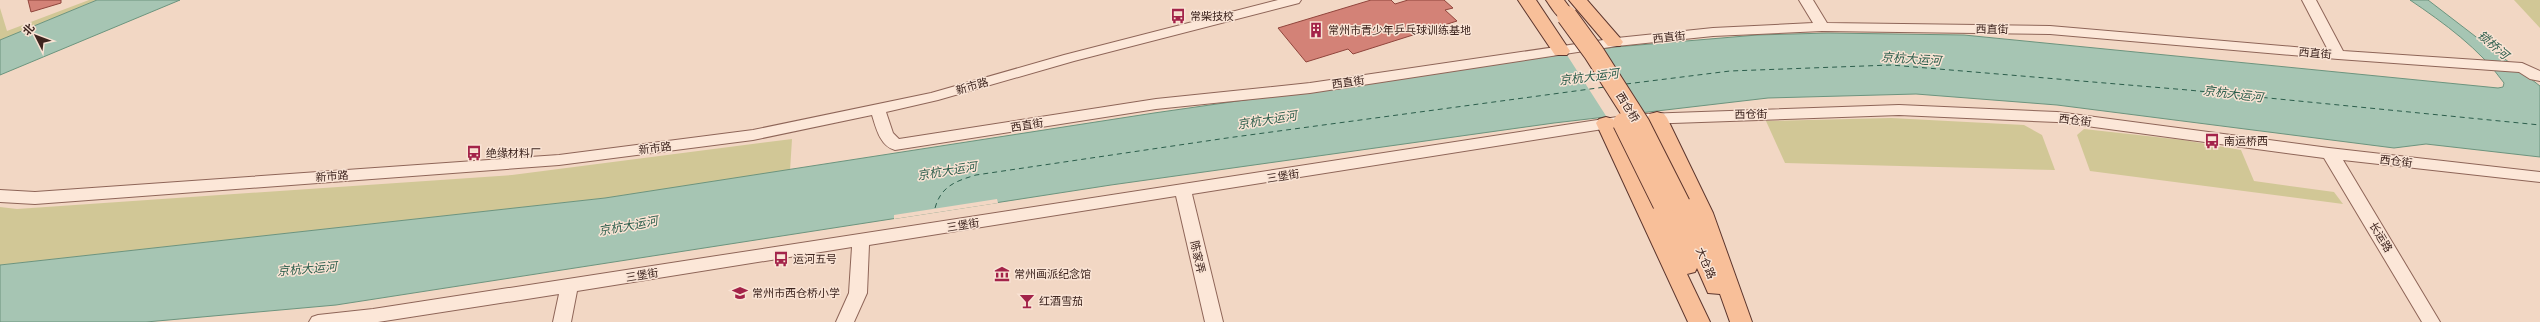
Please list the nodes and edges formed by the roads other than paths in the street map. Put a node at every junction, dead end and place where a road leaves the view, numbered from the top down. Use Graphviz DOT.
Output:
graph roads {
  1 [pos="1261,0"];
  2 [pos="1294,0"];
  3 [pos="1527,0"];
  4 [pos="1541,0"];
  5 [pos="1578,0"];
  6 [pos="1806,0"];
  7 [pos="2309,0"];
  8 [pos="1559,12"];
  9 [pos="1822,27"];
  10 [pos="1614,42"];
  11 [pos="1560,51"];
  12 [pos="2338,55"];
  13 [pos="2540,76"];
  14 [pos="878,110"];
  15 [pos="1657,118"];
  16 [pos="1606,123"];
  17 [pos="2329,153"];
  18 [pos="2540,177"];
  19 [pos="0,186"];
  20 [pos="1183,192"];
  21 [pos="0,196"];
  22 [pos="1672,204"];
  23 [pos="860,241"];
  24 [pos="569,286"];
  25 [pos="318,322"];
  26 [pos="562,322"];
  27 [pos="844,322"];
  28 [pos="1214,322"];
  29 [pos="1699,322"];
  30 [pos="1708,322"];
  31 [pos="1732,322"];
  32 [pos="1741,322"];
  33 [pos="2430,322"];
  1 -- 19 [label="street, 新市路"];
  2 -- 14 [label="street, 新市路"];
  3 -- 11 [label="main road"];
  4 -- 8 [label="main road, 西仓桥"];
  5 -- 10 [label="main road"];
  6 -- 9 [label="street"];
  7 -- 12 [label="street"];
  8 -- 22 [label="main road, 西仓桥, bridge"];
  9 -- 10 [label="street, 西直街"];
  9 -- 12 [label="street, 西直街"];
  10 -- 11 [label="street, 西直街"];
  11 -- 14 [label="street, 西直街"];
  12 -- 13 [label="street, 西直街"];
  14 -- 21 [label="street, 新市路"];
  15 -- 16 [label="street, 西仓街"];
  15 -- 17 [label="street, 西仓街"];
  15 -- 32 [label="main road"];
  16 -- 20 [label="street, 三堡街"];
  16 -- 29 [label="main road"];
  17 -- 18 [label="street, 西仓街"];
  17 -- 33 [label="street, 长运路"];
  20 -- 23 [label="street, 三堡街"];
  20 -- 28 [label="street, 陈家弄"];
  22 -- 30 [label="main road, 大仓路"];
  22 -- 31 [label="main road, 大仓路"];
  23 -- 24 [label="street, 三堡街"];
  23 -- 27 [label="street"];
  24 -- 25 [label="street, 三堡街"];
  24 -- 26 [label="street"];
}
